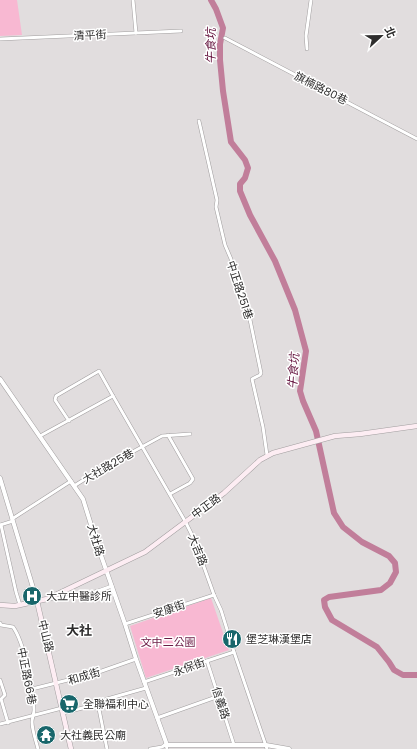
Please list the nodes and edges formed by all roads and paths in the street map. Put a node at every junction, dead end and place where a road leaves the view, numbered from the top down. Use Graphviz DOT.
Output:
graph roads {
  1 [pos="133,0"];
  2 [pos="311,0"];
  3 [pos="181,31"];
  4 [pos="136,33"];
  5 [pos="225,38"];
  6 [pos="0,39"];
  7 [pos="307,49"];
  8 [pos="199,121"];
  9 [pos="417,139"];
  10 [pos="0,379"];
  11 [pos="113,396"];
  12 [pos="69,421"];
  13 [pos="417,426"];
  14 [pos="190,434"];
  15 [pos="168,435"];
  16 [pos="40,436"];
  17 [pos="142,447"];
  18 [pos="267,455"];
  19 [pos="0,478"];
  20 [pos="71,481"];
  21 [pos="74,486"];
  22 [pos="170,494"];
  23 [pos="13,520"];
  24 [pos="185,521"];
  25 [pos="1,525"];
  26 [pos="106,570"];
  27 [pos="112,586"];
  28 [pos="214,595"];
  29 [pos="47,599"];
  30 [pos="37,601"];
  31 [pos="0,605"];
  32 [pos="20,605"];
  33 [pos="0,624"];
  34 [pos="125,624"];
  35 [pos="234,652"];
  36 [pos="136,659"];
  37 [pos="207,661"];
  38 [pos="0,680"];
  39 [pos="144,682"];
  40 [pos="57,683"];
  41 [pos="146,688"];
  42 [pos="32,689"];
  43 [pos="219,696"];
  44 [pos="98,704"];
  45 [pos="63,710"];
  46 [pos="33,716"];
  47 [pos="157,718"];
  48 [pos="8,723"];
  49 [pos="0,724"];
  50 [pos="166,744"];
  51 [pos="234,745"];
  52 [pos="267,747"];
  53 [pos="38,749"];
  54 [pos="71,749"];
  55 [pos="107,749"];
  56 [pos="150,749"];
  57 [pos="167,749"];
  58 [pos="288,749"];
  1 -- 4 [label="street"];
  2 -- 7 [label="street"];
  3 -- 4 [label="street, 清平街"];
  4 -- 6 [label="street, 清平街"];
  5 -- 9 [label="street, 旗楠路80巷"];
  8 -- 18 [label="street, 中正路251巷"];
  10 -- 16 [label="street, 大社路"];
  11 -- 12 [label="street"];
  11 -- 12 [label="street, 大吉路"];
  11 -- 17 [label="street, 大吉路"];
  12 -- 16 [label="street"];
  13 -- 18 [label="main road, 中正路"];
  14 -- 15 [label="street"];
  15 -- 17 [label="street, 大社路25巷"];
  15 -- 22 [label="street"];
  16 -- 20 [label="street, 大社路"];
  17 -- 21 [label="street, 大社路25巷"];
  17 -- 22 [label="street, 大吉路"];
  18 -- 24 [label="main road, 中正路"];
  19 -- 23 [label="street, 中山路"];
  20 -- 21 [label="street, 大社路"];
  20 -- 23 [label="street"];
  21 -- 26 [label="street, 大社路"];
  22 -- 24 [label="street, 大吉路"];
  23 -- 25 [label="street"];
  23 -- 30 [label="street, 中山路"];
  24 -- 26 [label="main road, 中正路"];
  24 -- 28 [label="street, 大吉路"];
  25 -- 32 [label="street"];
  26 -- 27 [label="street, 大社路"];
  26 -- 29 [label="main road, 中正路"];
  27 -- 29 [label="street"];
  27 -- 34 [label="street, 大社路"];
  28 -- 34 [label="street, 安康街"];
  28 -- 35 [label="street, 大吉路"];
  29 -- 30 [label="main road, 中正路"];
  30 -- 32 [label="main road, 中正路"];
  30 -- 40 [label="main road, 中山路"];
  31 -- 32 [label="main road, 中正路"];
  33 -- 42 [label="street, 中正路66巷"];
  34 -- 36 [label="street, 大社路"];
  35 -- 37 [label="street, 永保街"];
  35 -- 52 [label="street, 大吉路"];
  36 -- 39 [label="street, 大社路"];
  36 -- 40 [label="street, 和成街"];
  37 -- 39 [label="street, 永保街"];
  37 -- 43 [label="street, 信義路"];
  38 -- 48 [label="street"];
  39 -- 41 [label="street, 大社路"];
  40 -- 42 [label="street, 和成街"];
  40 -- 45 [label="main road, 中山路"];
  41 -- 44 [label="street"];
  41 -- 47 [label="street, 大社路"];
  42 -- 46 [label="street, 中正路66巷"];
  43 -- 47 [label="street"];
  43 -- 51 [label="street, 信義路"];
  44 -- 45 [label="street"];
  44 -- 55 [label="street"];
  45 -- 46 [label="street"];
  45 -- 54 [label="main road, 中山路"];
  46 -- 48 [label="street"];
  46 -- 53 [label="street, 中正路66巷"];
  47 -- 50 [label="street, 大社路"];
  48 -- 49 [label="street"];
  50 -- 51 [label="street"];
  50 -- 56 [label="street"];
  50 -- 57 [label="street"];
  51 -- 52 [label="street"];
  52 -- 58 [label="street"];
}
